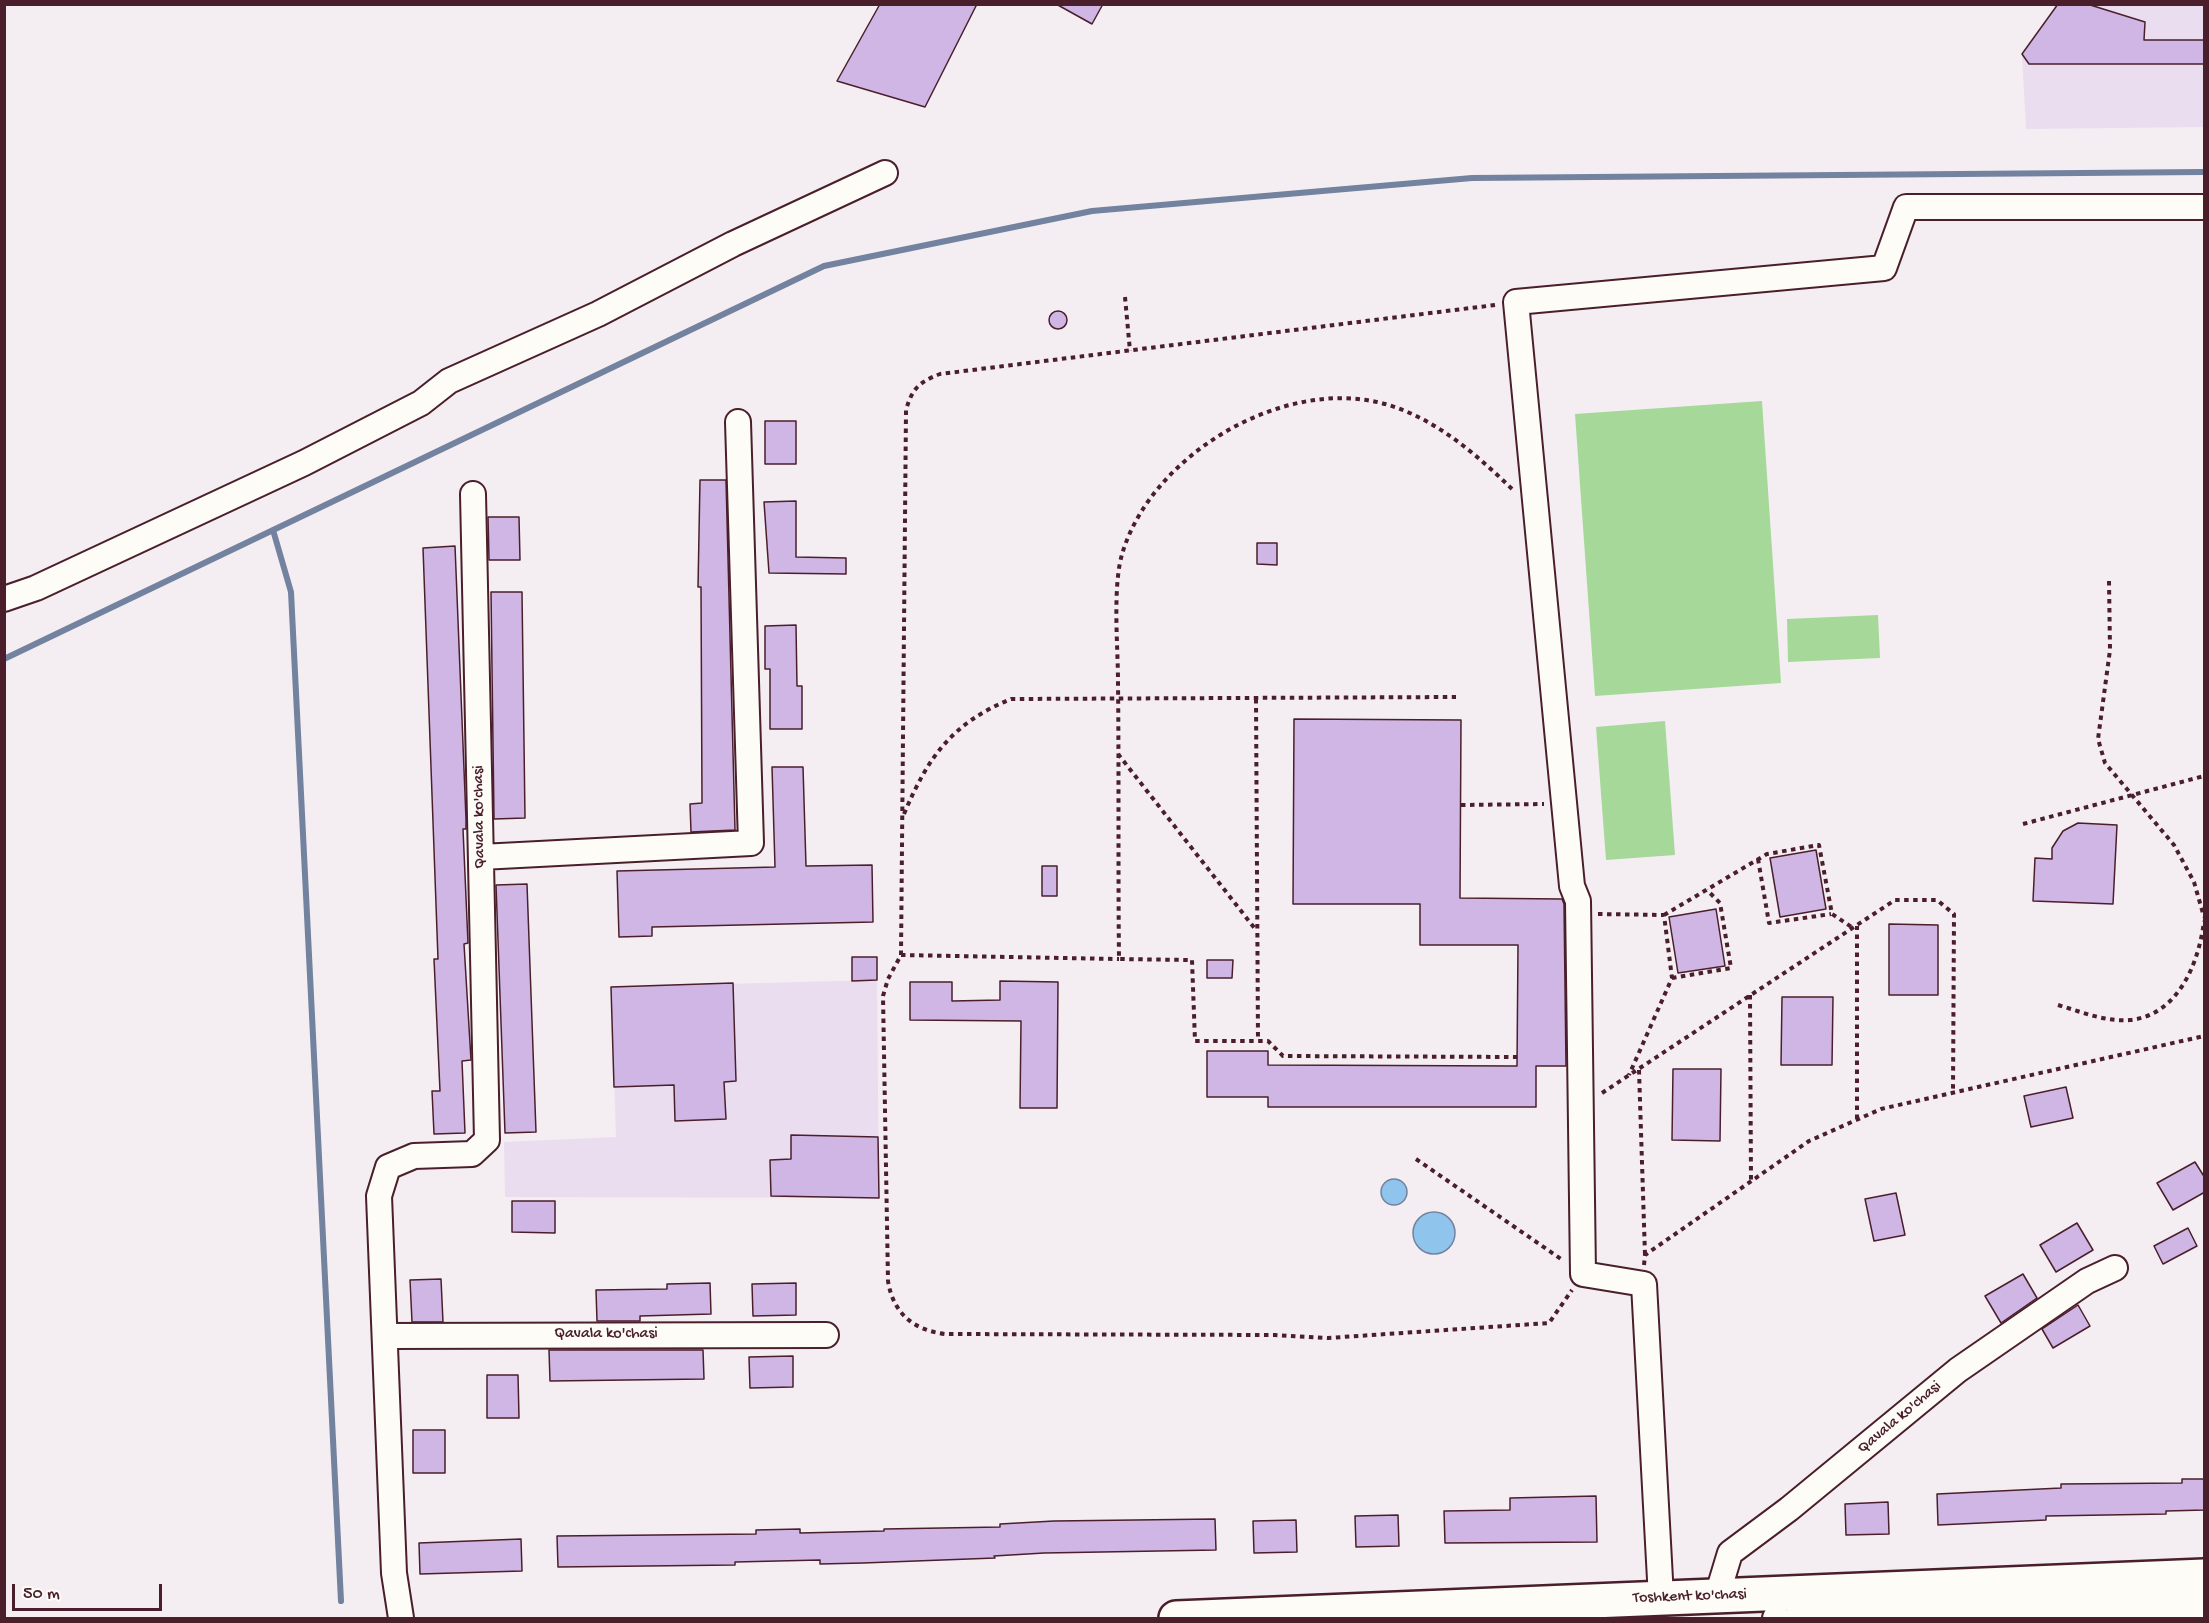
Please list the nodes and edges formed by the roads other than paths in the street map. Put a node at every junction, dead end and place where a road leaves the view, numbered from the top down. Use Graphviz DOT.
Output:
graph roads {
  1 [pos="885,173"];
  2 [pos="2205,207"];
  3 [pos="738,422"];
  4 [pos="473,494"];
  5 [pos="4,599"];
  6 [pos="481,857"];
  7 [pos="2115,1268"];
  8 [pos="826,1335"];
  9 [pos="385,1336"];
  10 [pos="2205,1576"];
  11 [pos="1661,1598"];
  12 [pos="2205,1601"];
  13 [pos="2053,1602"];
  14 [pos="1718,1607"];
  15 [pos="1776,1617"];
  16 [pos="401,1618"];
  17 [pos="1176,1618"];
  1 -- 5 [label="street"];
  2 -- 11 [label="street"];
  3 -- 6 [label="street"];
  4 -- 6 [label="street, Qavala ko'chasi"];
  6 -- 9 [label="street, Qavala ko'chasi"];
  7 -- 14 [label="street, Qavala ko'chasi"];
  8 -- 9 [label="street, Qavala ko'chasi"];
  9 -- 16 [label="street"];
  10 -- 13 [label="highway, Toshkent ko'chasi"];
  11 -- 14 [label="highway, Toshkent ko'chasi"];
  11 -- 17 [label="highway, Toshkent ko'chasi"];
  12 -- 13 [label="highway, Toshkent ko'chasi"];
  13 -- 14 [label="highway, Toshkent ko'chasi"];
  13 -- 15 [label="highway, Toshkent ko'chasi"];
  14 -- 15 [label="highway, Toshkent ko'chasi"];
}
